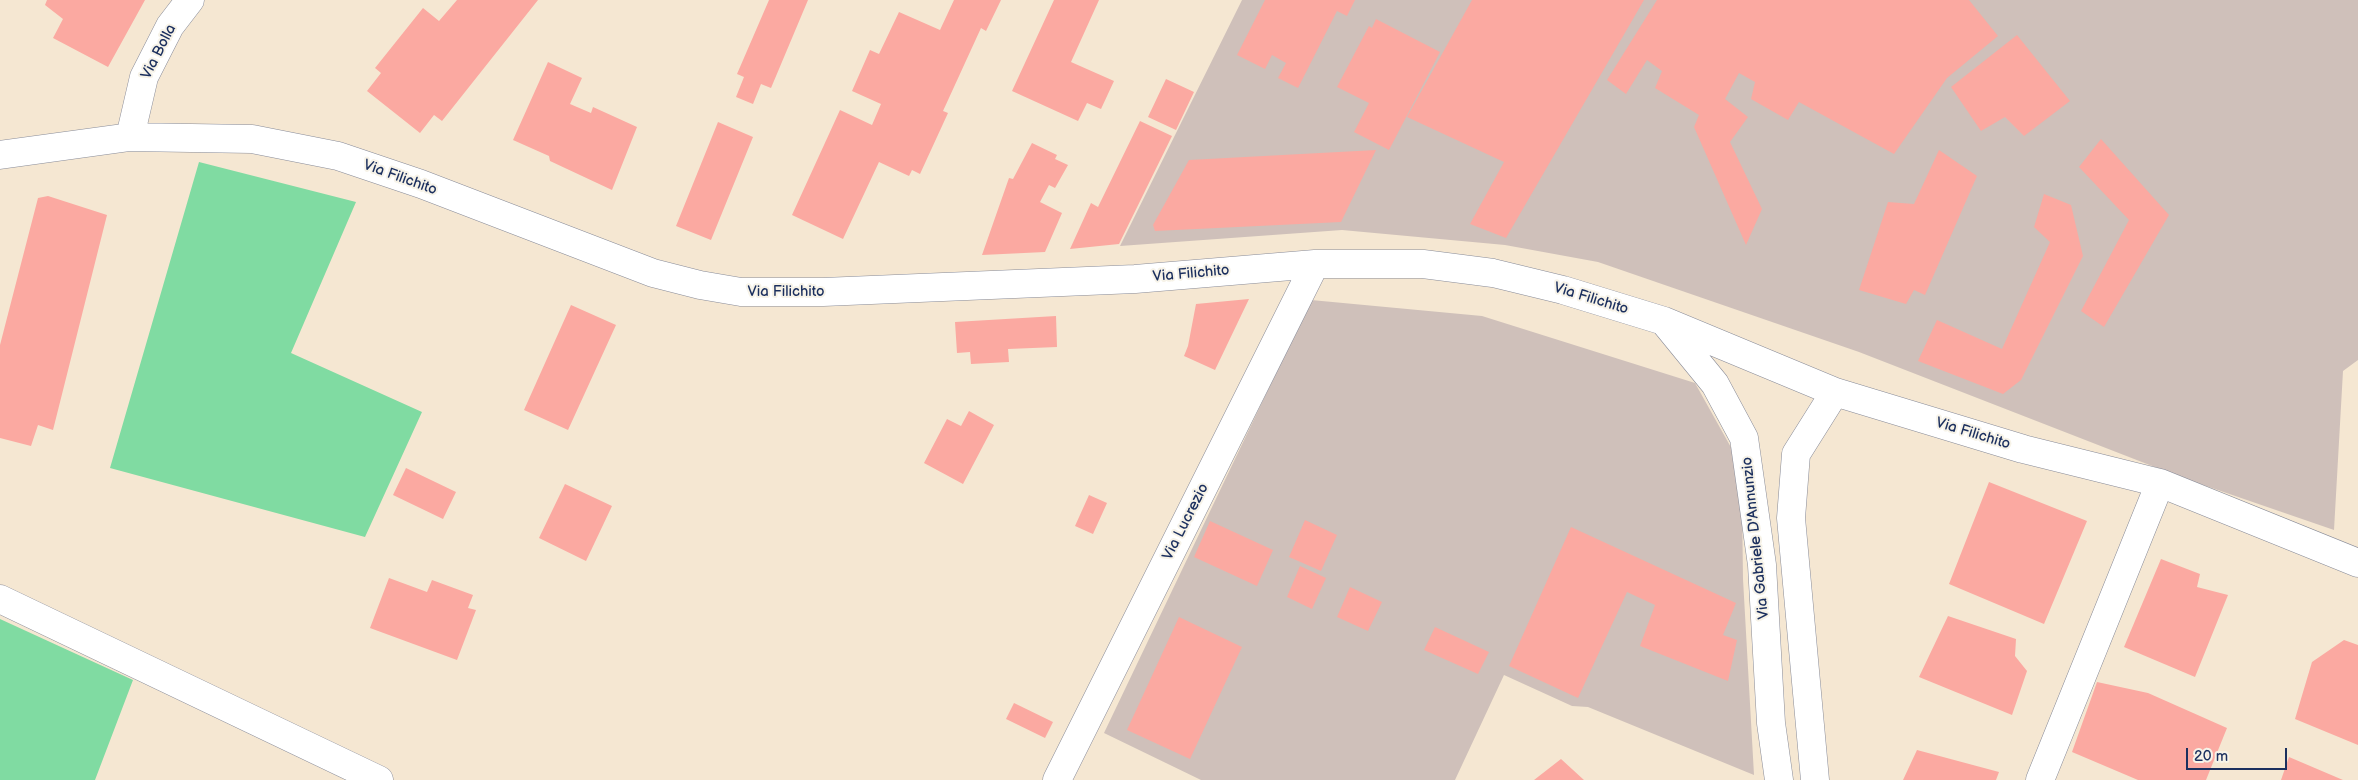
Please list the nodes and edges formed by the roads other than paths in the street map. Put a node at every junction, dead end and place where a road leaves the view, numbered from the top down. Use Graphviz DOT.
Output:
graph roads {
  1 [pos="190,0"];
  2 [pos="130,136"];
  3 [pos="0,155"];
  4 [pos="1315,264"];
  5 [pos="1664,321"];
  6 [pos="1834,392"];
  7 [pos="2160,483"];
  8 [pos="2358,562"];
  9 [pos="0,599"];
  10 [pos="379,780"];
  11 [pos="1057,780"];
  12 [pos="1779,780"];
  13 [pos="1815,780"];
  14 [pos="2040,780"];
  1 -- 2 [label="street, Via Bolla"];
  2 -- 3 [label="street, Via Filichito"];
  2 -- 4 [label="street, Via Filichito"];
  4 -- 5 [label="street, Via Filichito"];
  4 -- 11 [label="street, Via Lucrezio"];
  5 -- 6 [label="street, Via Filichito"];
  5 -- 12 [label="street, Via Gabriele D'Annunzio"];
  6 -- 7 [label="street, Via Filichito"];
  6 -- 13 [label="street"];
  7 -- 8 [label="street, Via Filichito"];
  7 -- 14 [label="street"];
  9 -- 10 [label="street"];
}
